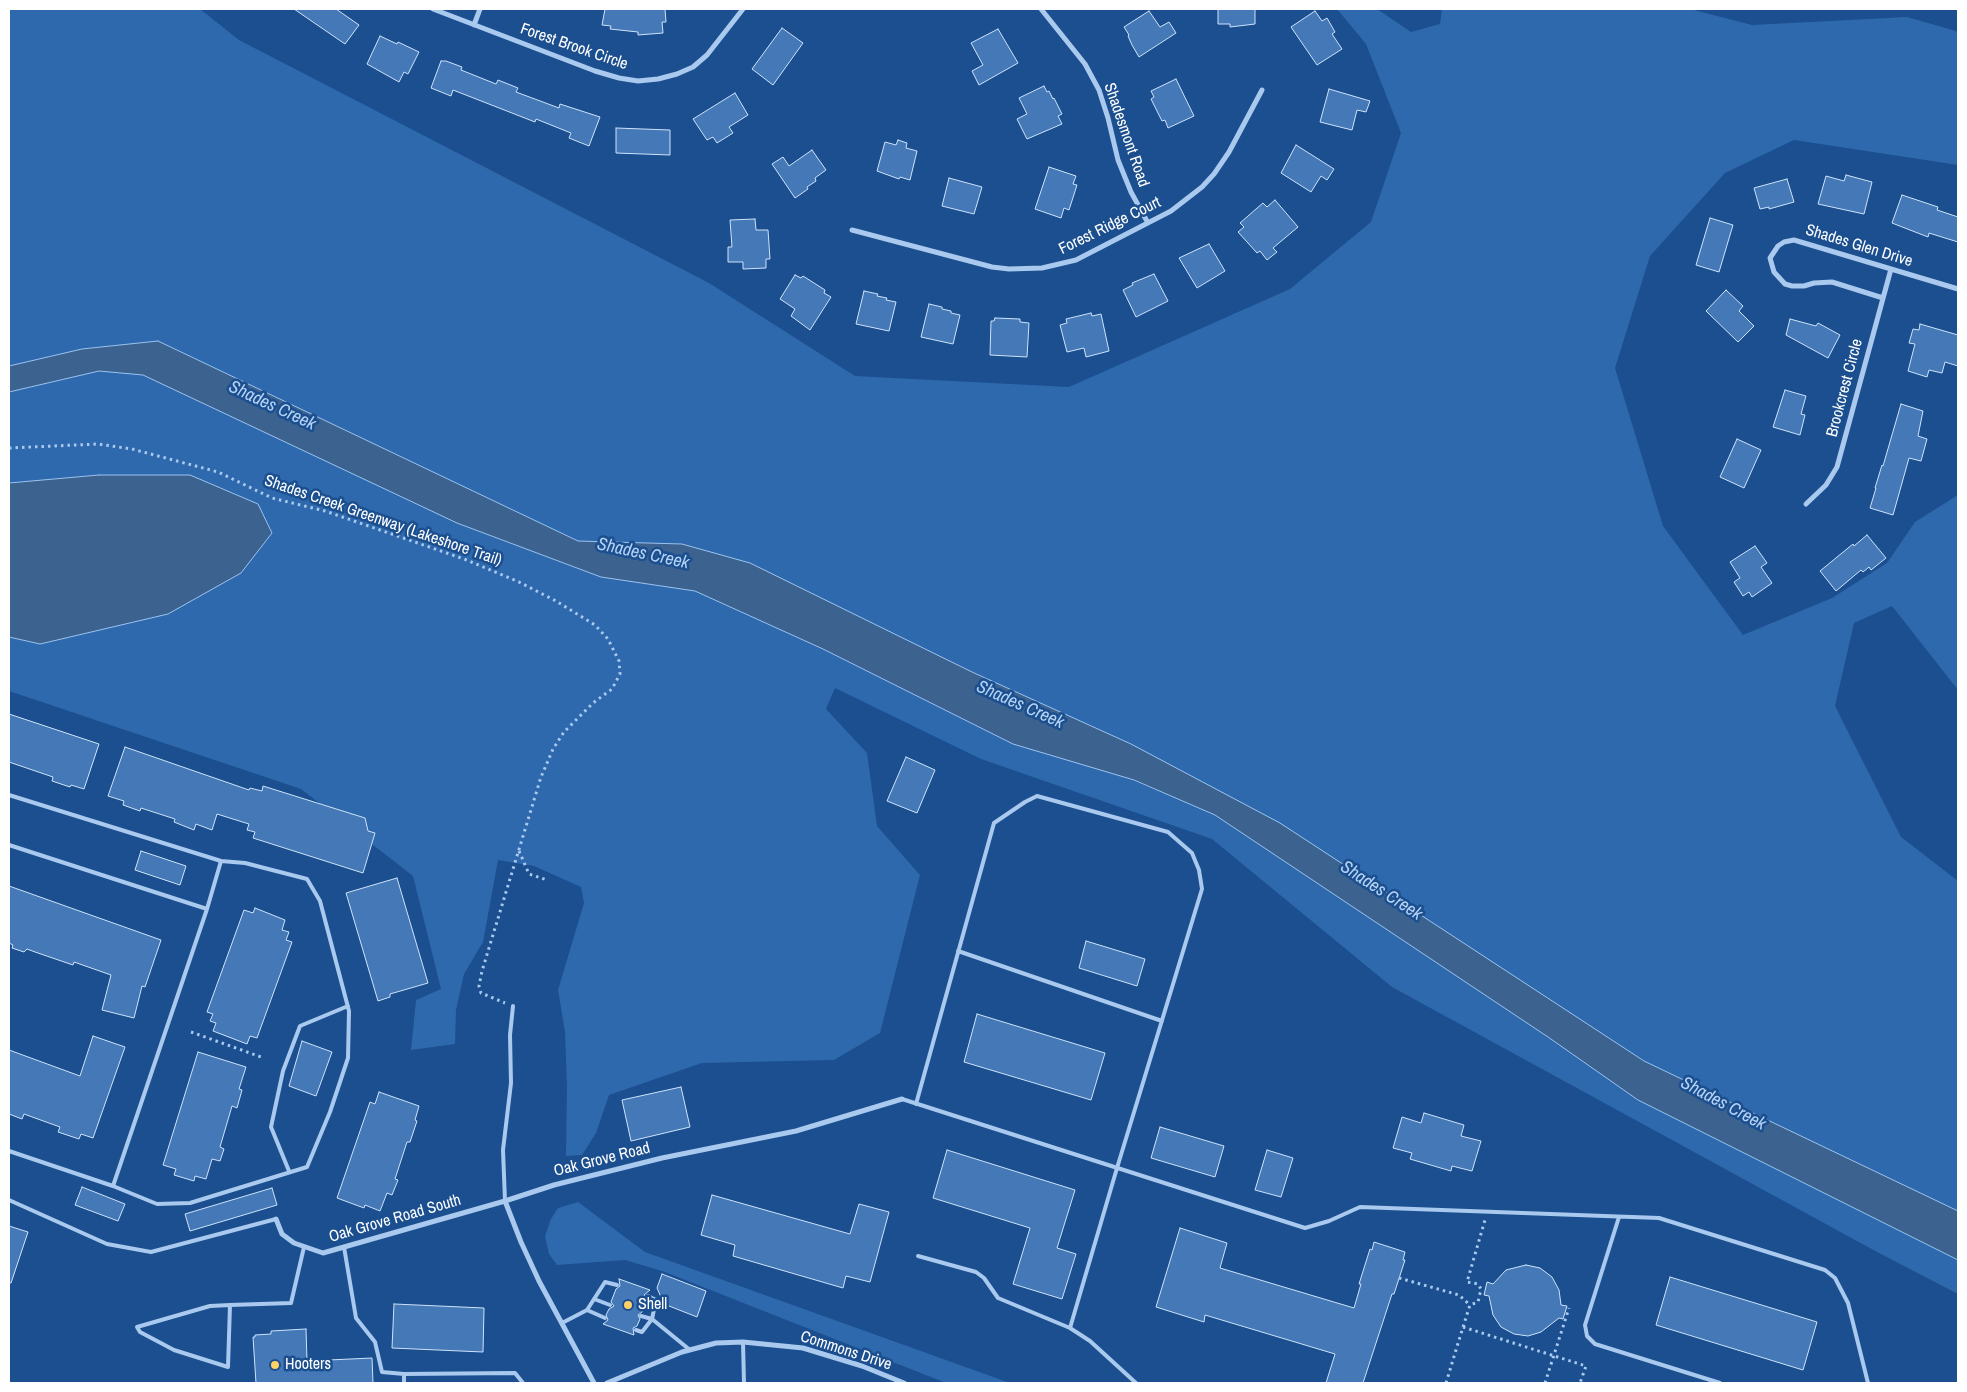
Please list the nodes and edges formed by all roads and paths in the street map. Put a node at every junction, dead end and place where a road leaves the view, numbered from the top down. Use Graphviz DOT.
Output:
graph roads {
  1 [pos="433,9"];
  2 [pos="480,9"];
  3 [pos="744,9"];
  4 [pos="1041,9"];
  5 [pos="474,25"];
  6 [pos="1262,90"];
  7 [pos="1148,223"];
  8 [pos="852,230"];
  9 [pos="1891,269"];
  10 [pos="1958,290"];
  11 [pos="1883,298"];
  12 [pos="9,448"];
  13 [pos="1806,504"];
  14 [pos="9,795"];
  15 [pos="9,845"];
  16 [pos="519,850"];
  17 [pos="221,861"];
  18 [pos="547,880"];
  19 [pos="207,909"];
  20 [pos="958,951"];
  21 [pos="348,1006"];
  22 [pos="513,1006"];
  23 [pos="1162,1021"];
  24 [pos="192,1032"];
  25 [pos="264,1058"];
  26 [pos="902,1099"];
  27 [pos="916,1104"];
  28 [pos="9,1151"];
  29 [pos="1116,1168"];
  30 [pos="289,1171"];
  31 [pos="113,1186"];
  32 [pos="9,1200"];
  33 [pos="505,1202"];
  34 [pos="1487,1212"];
  35 [pos="1619,1217"];
  36 [pos="276,1219"];
  37 [pos="304,1246"];
  38 [pos="344,1247"];
  39 [pos="918,1256"];
  40 [pos="1399,1278"];
  41 [pos="617,1285"];
  42 [pos="648,1296"];
  43 [pos="594,1299"];
  44 [pos="230,1305"];
  45 [pos="610,1305"];
  46 [pos="1470,1305"];
  47 [pos="1569,1308"];
  48 [pos="587,1310"];
  49 [pos="641,1316"];
  50 [pos="605,1318"];
  51 [pos="652,1319"];
  52 [pos="562,1323"];
  53 [pos="1463,1327"];
  54 [pos="1070,1328"];
  55 [pos="636,1330"];
  56 [pos="743,1342"];
  57 [pos="690,1350"];
  58 [pos="1554,1356"];
  59 [pos="404,1374"];
  60 [pos="404,1383"];
  61 [pos="522,1383"];
  62 [pos="594,1383"];
  63 [pos="608,1383"];
  64 [pos="744,1383"];
  65 [pos="904,1383"];
  66 [pos="1136,1383"];
  67 [pos="1446,1383"];
  68 [pos="1545,1383"];
  69 [pos="1580,1383"];
  70 [pos="1720,1383"];
  71 [pos="1868,1383"];
  1 -- 5 [label="street, Forest Brook Circle"];
  2 -- 5 [label="street"];
  3 -- 5 [label="street, Forest Brook Circle"];
  4 -- 7 [label="street, Shadesmont Road"];
  6 -- 7 [label="street, Forest Ridge Court"];
  7 -- 8 [label="street, Forest Ridge Court"];
  9 -- 10 [label="street, Shades Glen Drive"];
  9 -- 11 [label="street, Brookcrest Circle"];
  9 -- 11 [label="street, Shades Glen Drive"];
  11 -- 13 [label="street, Brookcrest Circle"];
  12 -- 16 [label="path, Shades Creek Greenway (Lakeshore Trail)"];
  14 -- 17 [label="lane"];
  15 -- 19 [label="lane"];
  16 -- 18 [label="path"];
  16 -- 22 [label="path, Shades Creek Greenway (Lakeshore Trail)"];
  17 -- 19 [label="lane"];
  17 -- 21 [label="lane"];
  19 -- 31 [label="lane"];
  20 -- 23 [label="lane"];
  20 -- 23 [label="lane"];
  20 -- 27 [label="lane"];
  21 -- 30 [label="lane"];
  21 -- 30 [label="lane"];
  22 -- 33 [label="lane"];
  23 -- 29 [label="lane"];
  24 -- 25 [label="path"];
  26 -- 27 [label="lane"];
  26 -- 33 [label="street, Oak Grove Road"];
  27 -- 29 [label="lane"];
  28 -- 31 [label="lane"];
  29 -- 34 [label="lane"];
  29 -- 54 [label="lane"];
  30 -- 31 [label="lane"];
  32 -- 36 [label="lane"];
  33 -- 38 [label="street, Oak Grove Road South"];
  33 -- 52 [label="street"];
  34 -- 35 [label="lane"];
  34 -- 46 [label="path"];
  35 -- 70 [label="lane"];
  35 -- 71 [label="lane"];
  36 -- 37 [label="street, Oak Grove Road South"];
  37 -- 38 [label="street, Oak Grove Road South"];
  37 -- 44 [label="lane"];
  38 -- 59 [label="lane"];
  39 -- 54 [label="lane"];
  40 -- 46 [label="path"];
  41 -- 43 [label="lane"];
  42 -- 51 [label="lane"];
  43 -- 45 [label="lane"];
  43 -- 48 [label="lane"];
  44 -- 44 [label="lane"];
  46 -- 53 [label="path"];
  47 -- 58 [label="path"];
  48 -- 50 [label="lane"];
  48 -- 52 [label="lane"];
  49 -- 51 [label="lane"];
  51 -- 55 [label="lane"];
  51 -- 57 [label="lane"];
  52 -- 62 [label="street"];
  53 -- 58 [label="path"];
  53 -- 67 [label="path"];
  54 -- 66 [label="lane"];
  56 -- 57 [label="street, Commons Drive"];
  56 -- 64 [label="lane"];
  56 -- 65 [label="street, Commons Drive"];
  57 -- 63 [label="street, Commons Drive"];
  58 -- 68 [label="path"];
  58 -- 69 [label="path"];
  59 -- 60 [label="lane"];
  59 -- 61 [label="lane"];
}
